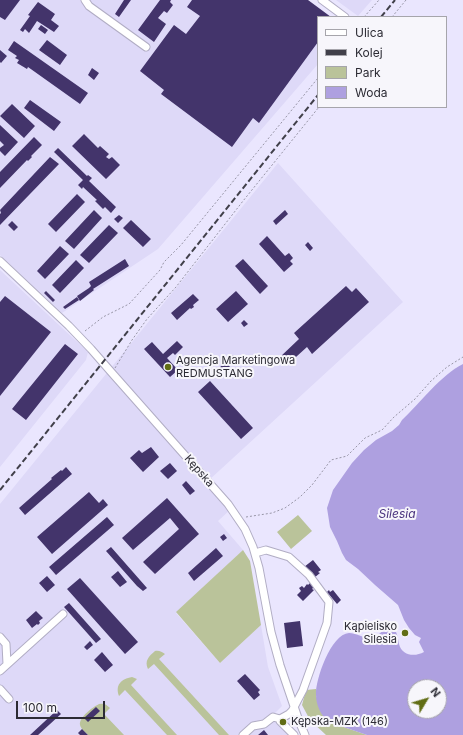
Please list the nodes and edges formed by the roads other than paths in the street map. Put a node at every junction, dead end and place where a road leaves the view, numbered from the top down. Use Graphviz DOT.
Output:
graph roads {
  1 [pos="85,0"];
  2 [pos="322,0"];
  3 [pos="344,16"];
  4 [pos="146,47"];
  5 [pos="0,262"];
  6 [pos="255,553"];
  7 [pos="63,614"];
  8 [pos="0,637"];
  9 [pos="8,664"];
  10 [pos="0,671"];
  11 [pos="0,689"];
  12 [pos="9,699"];
  13 [pos="294,706"];
  14 [pos="280,719"];
  15 [pos="243,735"];
  16 [pos="294,735"];
  17 [pos="305,735"];
  1 -- 4 [label="street"];
  2 -- 3 [label="street"];
  5 -- 6 [label="street, Kępska"];
  6 -- 13 [label="street, Kępska"];
  6 -- 13 [label="street"];
  7 -- 9 [label="street"];
  8 -- 9 [label="street"];
  9 -- 10 [label="street"];
  11 -- 12 [label="street"];
  13 -- 14 [label="street"];
  13 -- 17 [label="street, Kępska"];
  14 -- 15 [label="street"];
  14 -- 16 [label="street"];
}
